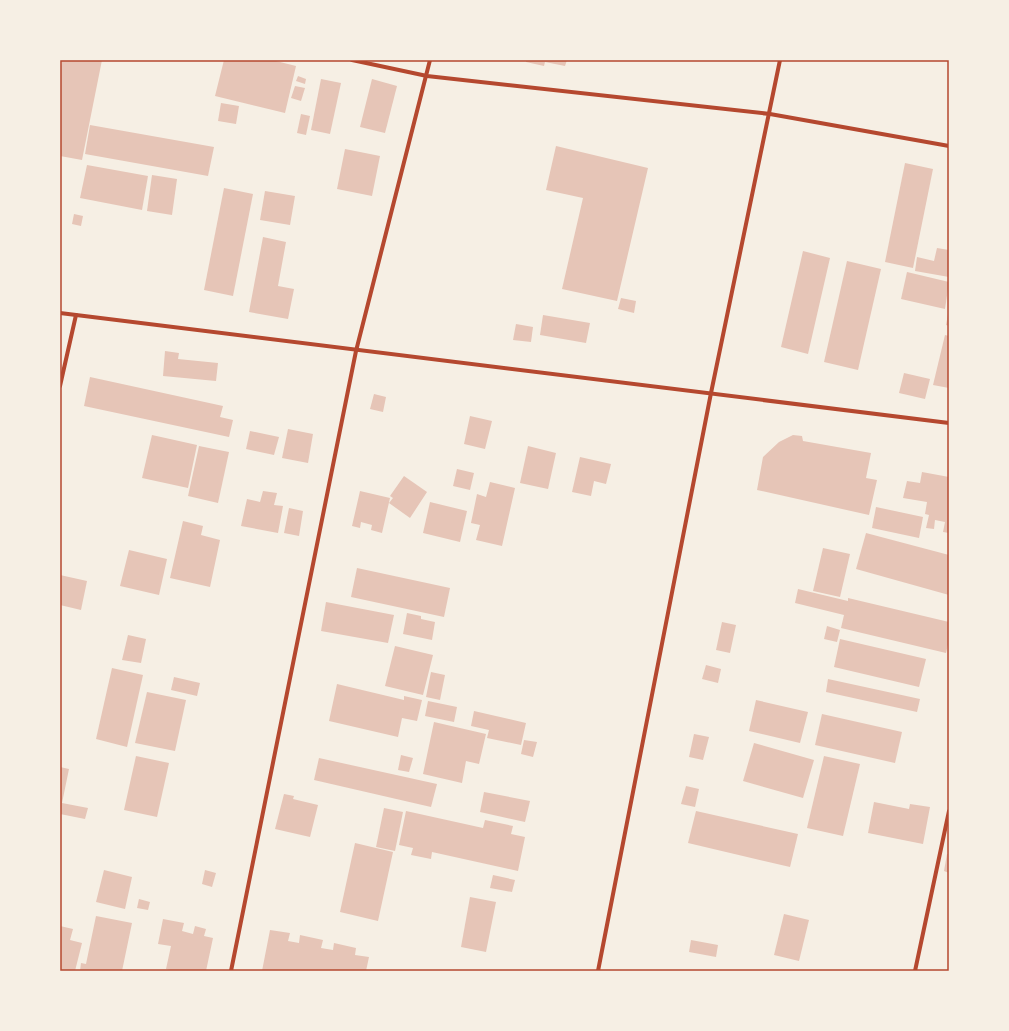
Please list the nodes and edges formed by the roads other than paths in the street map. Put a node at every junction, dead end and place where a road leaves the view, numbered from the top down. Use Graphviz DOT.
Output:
graph roads {
  1 [pos="352,60"];
  2 [pos="430,60"];
  3 [pos="780,60"];
  4 [pos="427,76"];
  5 [pos="770,114"];
  6 [pos="949,146"];
  7 [pos="60,313"];
  8 [pos="76,315"];
  9 [pos="356,351"];
  10 [pos="60,386"];
  11 [pos="711,392"];
  12 [pos="949,423"];
  13 [pos="949,811"];
  14 [pos="231,971"];
  15 [pos="598,971"];
  16 [pos="915,971"];
  1 -- 4 [label="street"];
  2 -- 4 [label="street"];
  3 -- 5 [label="street"];
  4 -- 5 [label="street"];
  4 -- 9 [label="street"];
  5 -- 6 [label="street"];
  5 -- 11 [label="street"];
  7 -- 8 [label="street"];
  8 -- 9 [label="street"];
  8 -- 10 [label="street"];
  9 -- 11 [label="street"];
  9 -- 14 [label="street"];
  11 -- 12 [label="street"];
  11 -- 15 [label="street"];
  13 -- 16 [label="street"];
}
